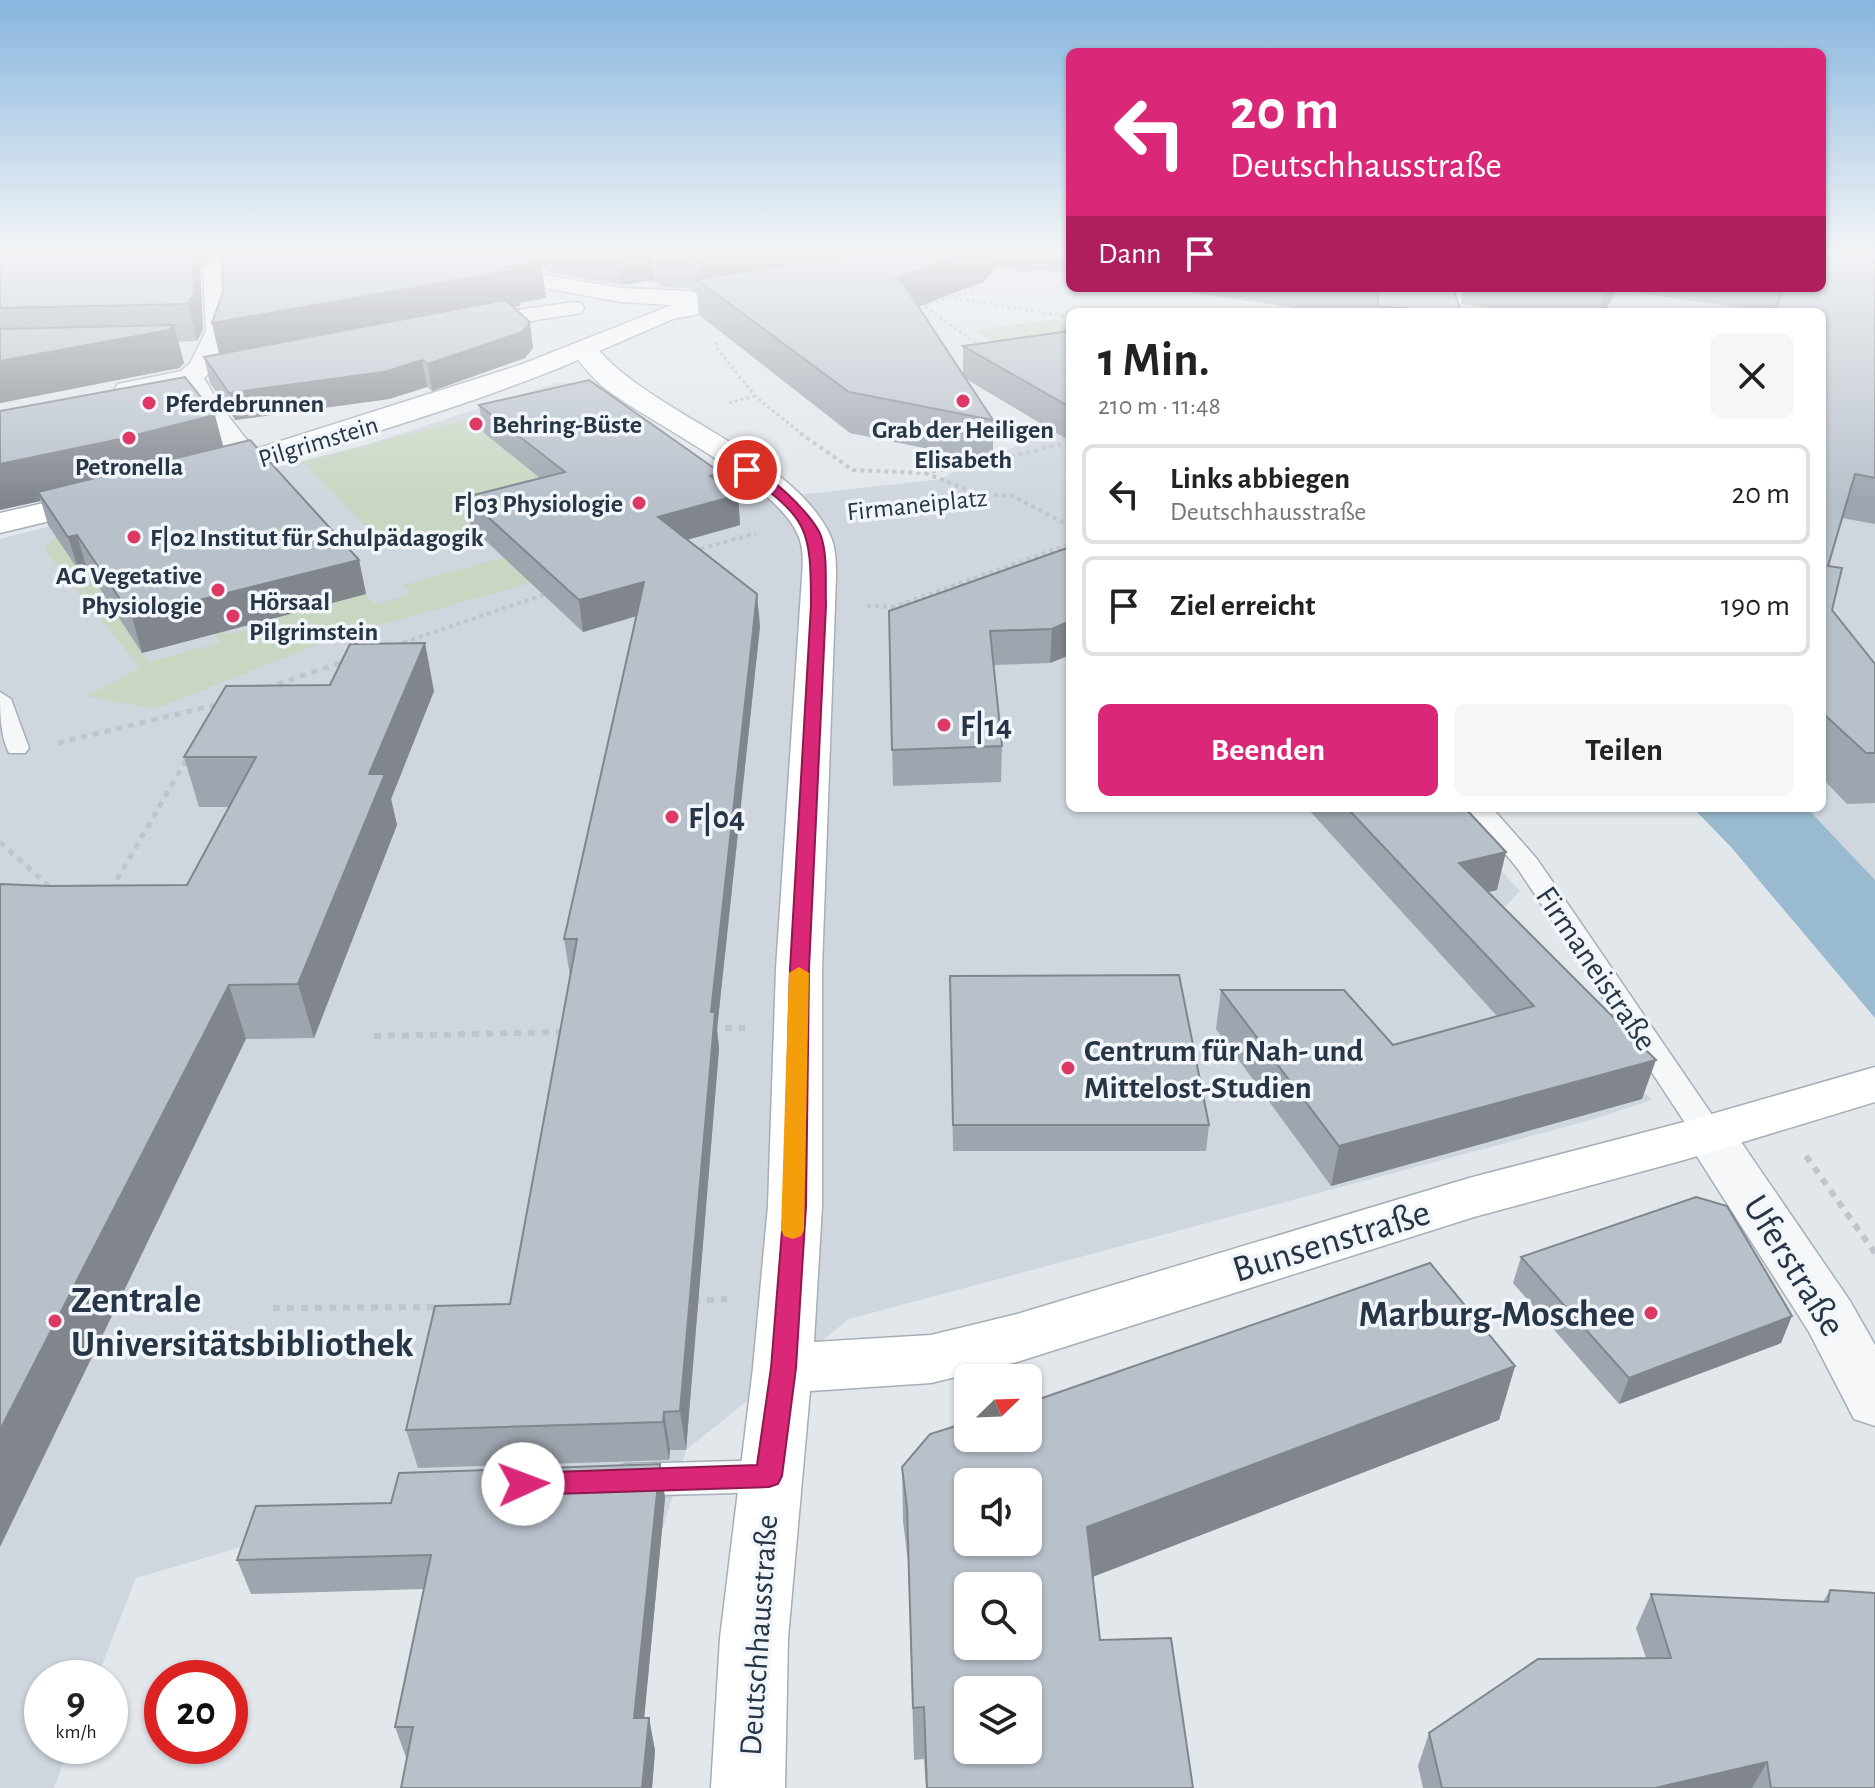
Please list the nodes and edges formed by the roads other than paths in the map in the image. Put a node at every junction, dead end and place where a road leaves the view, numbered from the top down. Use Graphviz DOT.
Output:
graph roads {
  1 [pos="218,335"];
  2 [pos="580,335"];
  3 [pos="616,335"];
  4 [pos="583,350"];
  5 [pos="174,353"];
  6 [pos="214,361"];
  7 [pos="196,396"];
  8 [pos="106,401"];
  9 [pos="249,462"];
  10 [pos="186,480"];
  11 [pos="124,494"];
  12 [pos="0,523"];
  13 [pos="0,699"];
  14 [pos="17,748"];
  15 [pos="1482,812"];
  16 [pos="1861,1089"];
  17 [pos="1693,1111"];
  18 [pos="783,1368"];
  19 [pos="1875,1401"];
  20 [pos="769,1476"];
  21 [pos="584,1482"];
  22 [pos="748,1788"];
  1 -- 6 [label="street"];
  2 -- 4 [label="main road"];
  3 -- 4 [label="main road, Pilgrimstein"];
  4 -- 9 [label="main road, Pilgrimstein"];
  4 -- 18 [label="main road, Deutschhausstraße"];
  5 -- 6 [label="street"];
  6 -- 7 [label="street"];
  7 -- 8 [label="street"];
  7 -- 9 [label="street"];
  9 -- 10 [label="main road, Pilgrimstein"];
  11 -- 12 [label="main road"];
  13 -- 14 [label="lane"];
  15 -- 17 [label="lane, Firmaneistraße"];
  16 -- 17 [label="main road, Bunsenstraße"];
  17 -- 18 [label="main road, Bunsenstraße"];
  17 -- 19 [label="street, Uferstraße"];
  18 -- 20 [label="main road, Deutschhausstraße"];
  20 -- 21 [label="lane"];
  20 -- 22 [label="main road, Deutschhausstraße"];
}
